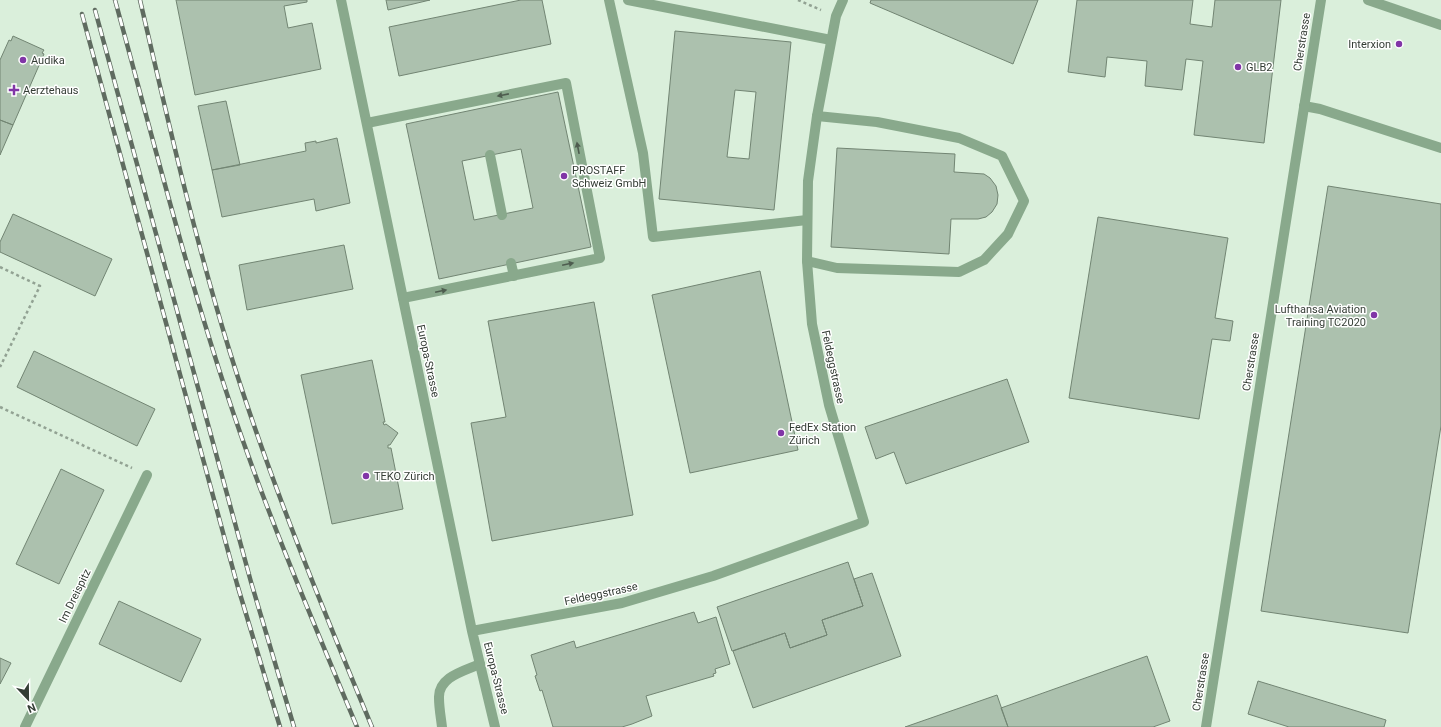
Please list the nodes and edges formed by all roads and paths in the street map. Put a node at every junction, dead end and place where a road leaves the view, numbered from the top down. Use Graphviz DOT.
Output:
graph roads {
  1 [pos="341,0"];
  2 [pos="609,0"];
  3 [pos="628,0"];
  4 [pos="798,0"];
  5 [pos="843,0"];
  6 [pos="1320,0"];
  7 [pos="1368,0"];
  8 [pos="836,16"];
  9 [pos="1441,25"];
  10 [pos="831,40"];
  11 [pos="1304,106"];
  12 [pos="817,116"];
  13 [pos="367,123"];
  14 [pos="1441,148"];
  15 [pos="490,155"];
  16 [pos="502,215"];
  17 [pos="807,220"];
  18 [pos="807,261"];
  19 [pos="511,263"];
  20 [pos="0,267"];
  21 [pos="514,276"];
  22 [pos="403,298"];
  23 [pos="0,367"];
  24 [pos="0,407"];
  25 [pos="147,475"];
  26 [pos="472,632"];
  27 [pos="480,664"];
  28 [pos="25,727"];
  29 [pos="442,727"];
  30 [pos="495,727"];
  31 [pos="1206,727"];
  1 -- 13 [label="street, Europa-Strasse"];
  2 -- 17 [label="street"];
  3 -- 10 [label="street"];
  4 -- 8 [label="path"];
  5 -- 8 [label="street, Feldeggstrasse"];
  6 -- 11 [label="street, Cherstrasse"];
  7 -- 9 [label="street"];
  8 -- 10 [label="street, Feldeggstrasse"];
  10 -- 12 [label="street, Feldeggstrasse"];
  11 -- 14 [label="street"];
  11 -- 31 [label="street, Cherstrasse"];
  12 -- 17 [label="street, Feldeggstrasse"];
  12 -- 18 [label="street"];
  21 -- 13 [label="street, one-way"];
  13 -- 22 [label="street, Europa-Strasse"];
  15 -- 16 [label="street"];
  17 -- 18 [label="street, Feldeggstrasse"];
  18 -- 26 [label="street, Feldeggstrasse"];
  19 -- 21 [label="street"];
  20 -- 23 [label="path"];
  22 -- 21 [label="street, one-way"];
  22 -- 26 [label="street, Europa-Strasse"];
  24 -- 25 [label="path"];
  25 -- 28 [label="street, Im Dreispitz"];
  26 -- 27 [label="street, Europa-Strasse"];
  27 -- 29 [label="street"];
  27 -- 30 [label="street, Europa-Strasse"];
}
